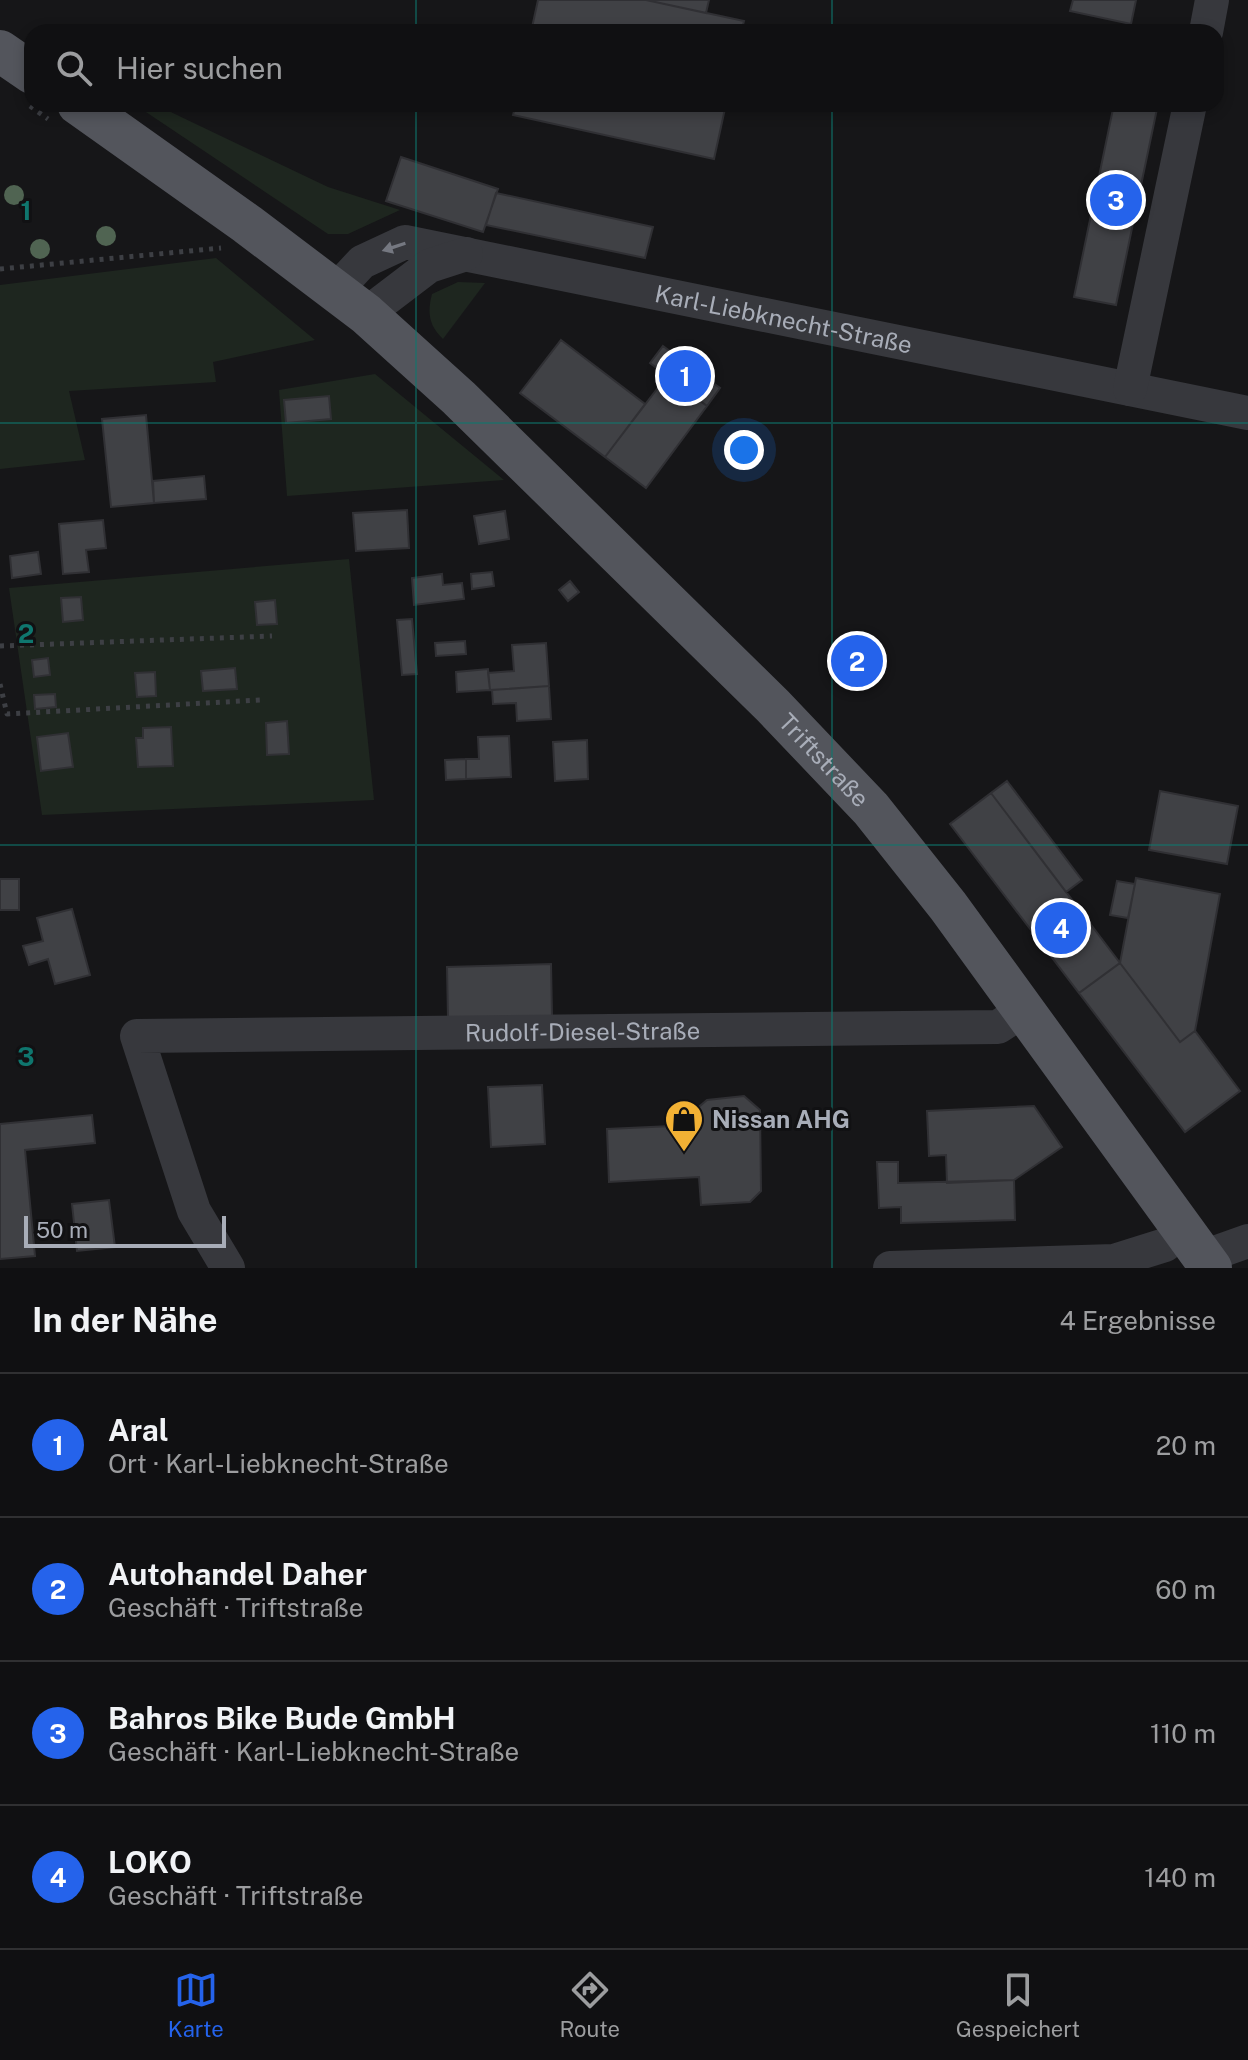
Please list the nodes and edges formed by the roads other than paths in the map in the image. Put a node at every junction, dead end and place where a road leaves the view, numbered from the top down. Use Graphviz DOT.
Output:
graph roads {
  1 [pos="1212,0"];
  2 [pos="1208,24"];
  3 [pos="0,51"];
  4 [pos="24,68"];
  5 [pos="89,112"];
  6 [pos="1188,112"];
  7 [pos="351,302"];
  8 [pos="1130,389"];
  9 [pos="1248,413"];
  10 [pos="1024,1010"];
  11 [pos="1248,1241"];
  12 [pos="1199,1252"];
  13 [pos="228,1268"];
  14 [pos="890,1268"];
  1 -- 2 [label="street"];
  3 -- 4 [label="main road"];
  5 -- 7 [label="main road"];
  6 -- 8 [label="street"];
  7 -- 8 [label="street, Karl-Liebknecht-Straße"];
  7 -- 10 [label="main road, Triftstraße"];
  8 -- 9 [label="street, Karl-Liebknecht-Straße"];
  10 -- 12 [label="main road, Triftstraße"];
  10 -- 13 [label="street, Rudolf-Diesel-Straße"];
  11 -- 12 [label="street"];
  12 -- 14 [label="street"];
}
